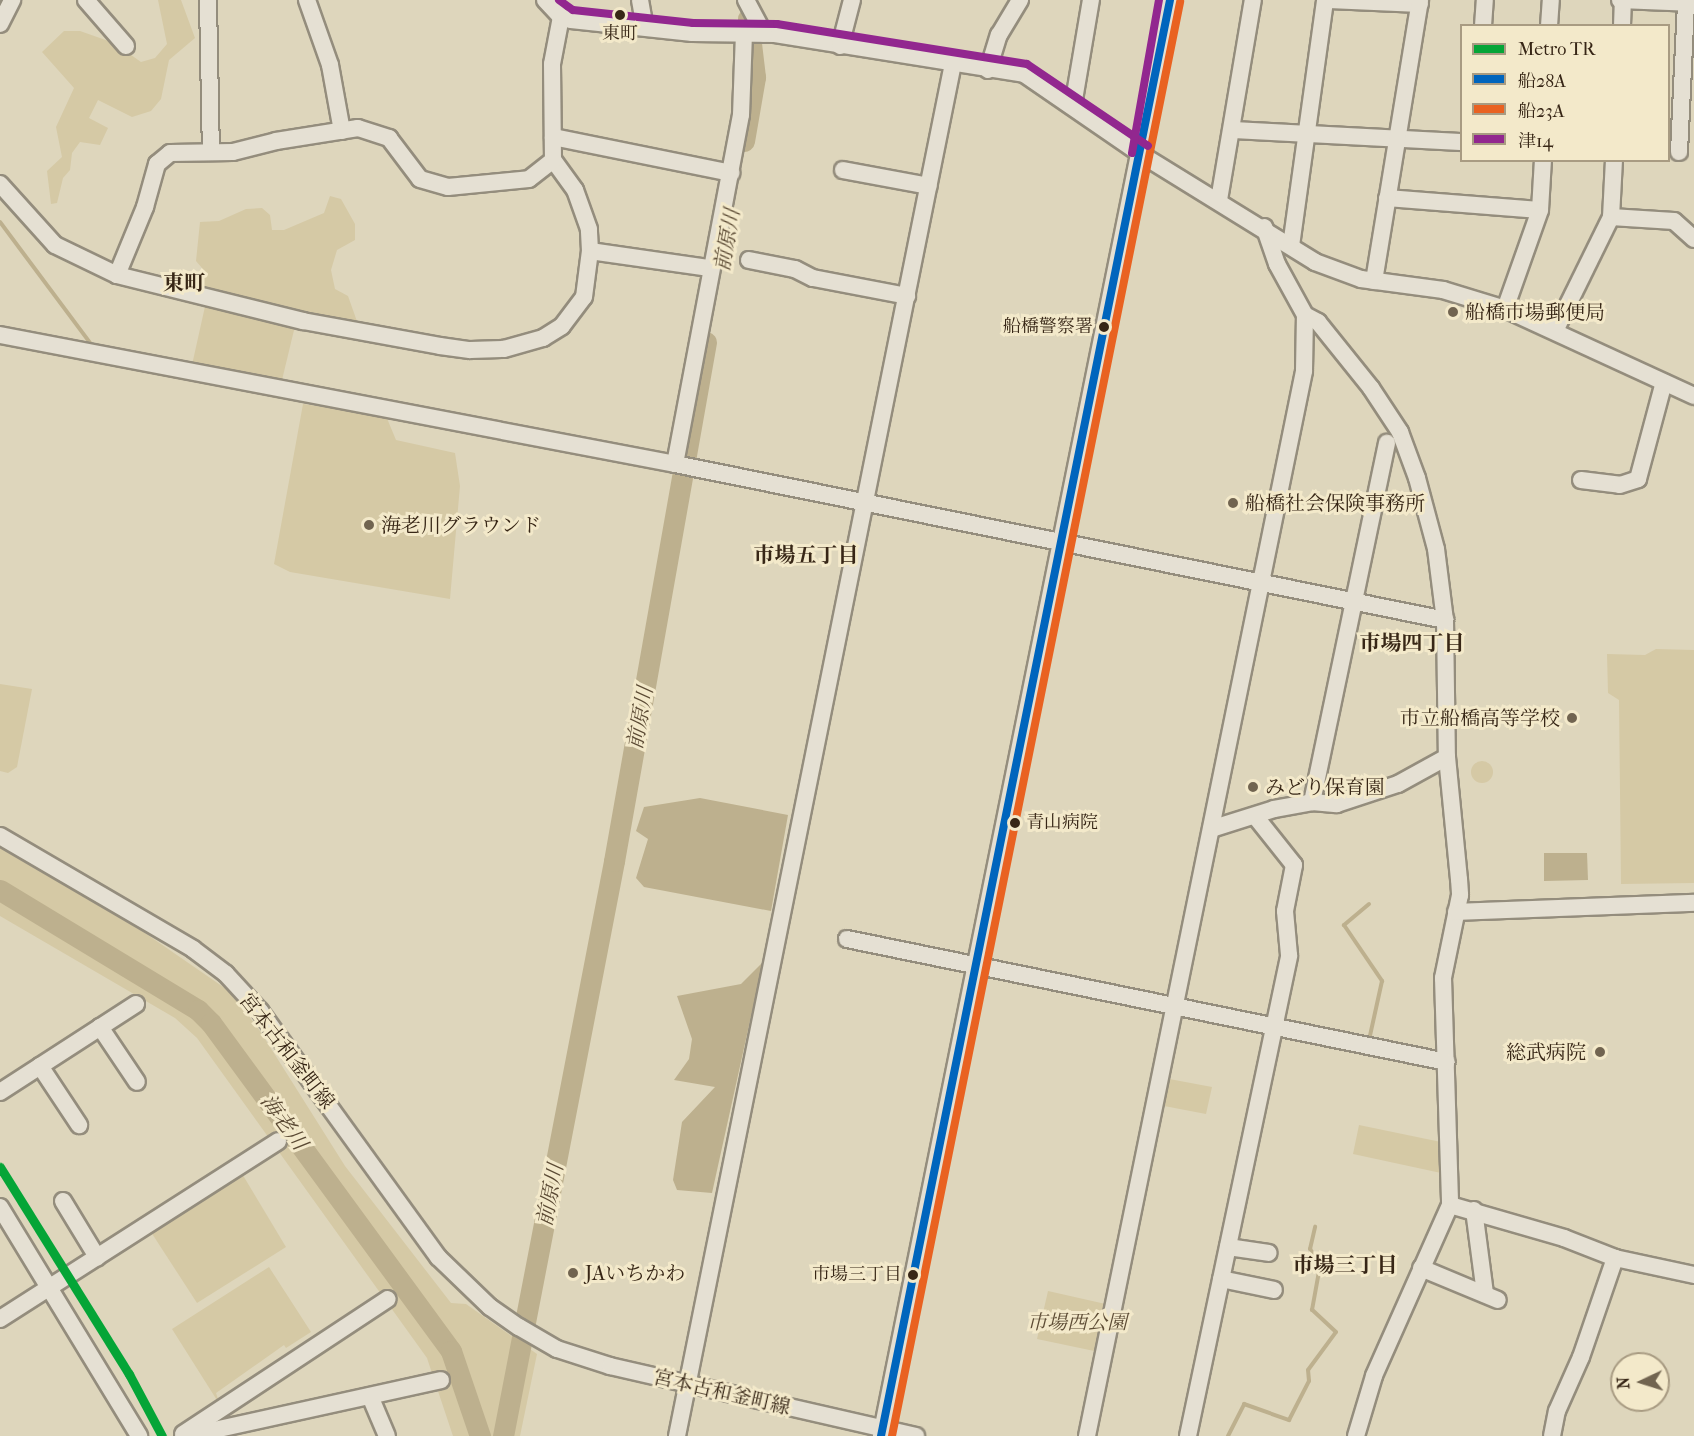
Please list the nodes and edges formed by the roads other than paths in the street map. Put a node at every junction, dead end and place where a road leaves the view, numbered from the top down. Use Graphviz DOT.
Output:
graph roads {
  1 [pos="12,0"];
  2 [pos="86,0"];
  3 [pos="208,0"];
  4 [pos="307,0"];
  5 [pos="545,0"];
  6 [pos="640,0"];
  7 [pos="746,0"];
  8 [pos="852,0"];
  9 [pos="1020,0"];
  10 [pos="1091,0"];
  11 [pos="1170,0"];
  12 [pos="1253,0"];
  13 [pos="1327,0"];
  14 [pos="1485,0"];
  15 [pos="1551,0"];
  16 [pos="1622,0"];
  17 [pos="1420,2"];
  18 [pos="1690,3"];
  19 [pos="561,17"];
  20 [pos="0,24"];
  21 [pos="1483,24"];
  22 [pos="1549,24"];
  23 [pos="1622,24"];
  24 [pos="645,27"];
  25 [pos="753,34"];
  26 [pos="126,46"];
  27 [pos="840,46"];
  28 [pos="953,64"];
  29 [pos="988,69"];
  30 [pos="1688,78"];
  31 [pos="1073,106"];
  32 [pos="1232,130"];
  33 [pos="342,131"];
  34 [pos="1304,134"];
  35 [pos="553,137"];
  36 [pos="1398,139"];
  37 [pos="1460,142"];
  38 [pos="211,152"];
  39 [pos="1680,152"];
  40 [pos="1142,155"];
  41 [pos="553,160"];
  42 [pos="1543,162"];
  43 [pos="1614,162"];
  44 [pos="843,170"];
  45 [pos="731,173"];
  46 [pos="0,184"];
  47 [pos="929,186"];
  48 [pos="1388,198"];
  49 [pos="1219,200"];
  50 [pos="1540,210"];
  51 [pos="1611,217"];
  52 [pos="1264,227"];
  53 [pos="1694,239"];
  54 [pos="1291,246"];
  55 [pos="590,251"];
  56 [pos="749,260"];
  57 [pos="710,268"];
  58 [pos="117,274"];
  59 [pos="1374,281"];
  60 [pos="907,296"];
  61 [pos="1505,309"];
  62 [pos="1305,315"];
  63 [pos="1555,332"];
  64 [pos="0,336"];
  65 [pos="1664,382"];
  66 [pos="1694,396"];
  67 [pos="1387,443"];
  68 [pos="683,466"];
  69 [pos="1581,480"];
  70 [pos="865,504"];
  71 [pos="1062,544"];
  72 [pos="1260,583"];
  73 [pos="1356,602"];
  74 [pos="1445,620"];
  75 [pos="1448,758"];
  76 [pos="1312,802"];
  77 [pos="1255,816"];
  78 [pos="1211,829"];
  79 [pos="0,836"];
  80 [pos="1694,903"];
  81 [pos="1456,912"];
  82 [pos="848,939"];
  83 [pos="976,967"];
  84 [pos="136,1004"];
  85 [pos="1177,1008"];
  86 [pos="100,1027"];
  87 [pos="1273,1027"];
  88 [pos="1446,1062"];
  89 [pos="40,1066"];
  90 [pos="137,1082"];
  91 [pos="0,1092"];
  92 [pos="79,1125"];
  93 [pos="278,1141"];
  94 [pos="63,1201"];
  95 [pos="1450,1205"];
  96 [pos="0,1207"];
  97 [pos="1474,1210"];
  98 [pos="1228,1247"];
  99 [pos="1269,1253"];
  100 [pos="97,1257"];
  101 [pos="1614,1258"];
  102 [pos="1421,1268"];
  103 [pos="1694,1275"];
  104 [pos="1221,1279"];
  105 [pos="51,1287"];
  106 [pos="1274,1290"];
  107 [pos="388,1299"];
  108 [pos="0,1319"];
  109 [pos="441,1380"];
  110 [pos="688,1385"];
  111 [pos="370,1396"];
  112 [pos="882,1432"];
  113 [pos="139,1436"];
  114 [pos="180,1436"];
  115 [pos="187,1436"];
  116 [pos="387,1436"];
  117 [pos="678,1436"];
  118 [pos="916,1436"];
  119 [pos="1087,1436"];
  120 [pos="1188,1436"];
  121 [pos="1356,1436"];
  122 [pos="1552,1436"];
  1 -- 20 [label="street"];
  2 -- 26 [label="street"];
  3 -- 38 [label="street"];
  4 -- 33 [label="street"];
  5 -- 19 [label="street"];
  6 -- 24 [label="street"];
  7 -- 25 [label="street"];
  8 -- 27 [label="street"];
  9 -- 29 [label="street"];
  10 -- 31 [label="street"];
  11 -- 40 [label="street"];
  12 -- 32 [label="street"];
  13 -- 17 [label="street"];
  13 -- 34 [label="street"];
  14 -- 21 [label="street"];
  15 -- 22 [label="street"];
  16 -- 18 [label="street"];
  16 -- 23 [label="street"];
  17 -- 36 [label="street"];
  18 -- 30 [label="street"];
  19 -- 24 [label="street"];
  19 -- 35 [label="street"];
  24 -- 25 [label="street"];
  25 -- 27 [label="street"];
  25 -- 45 [label="street"];
  27 -- 28 [label="street"];
  28 -- 29 [label="street"];
  28 -- 47 [label="street"];
  29 -- 31 [label="street"];
  30 -- 39 [label="street"];
  31 -- 40 [label="street"];
  32 -- 34 [label="street"];
  32 -- 49 [label="street"];
  33 -- 38 [label="street"];
  33 -- 41 [label="street"];
  34 -- 36 [label="street"];
  34 -- 54 [label="street"];
  35 -- 41 [label="street"];
  35 -- 45 [label="street"];
  36 -- 37 [label="street"];
  36 -- 48 [label="street"];
  38 -- 58 [label="street"];
  40 -- 49 [label="street"];
  40 -- 71 [label="street"];
  41 -- 55 [label="street"];
  42 -- 50 [label="street"];
  43 -- 51 [label="street"];
  44 -- 47 [label="street"];
  45 -- 57 [label="street"];
  46 -- 58 [label="street"];
  47 -- 60 [label="street"];
  48 -- 50 [label="street"];
  48 -- 59 [label="street"];
  49 -- 52 [label="street"];
  50 -- 61 [label="street"];
  51 -- 53 [label="street"];
  51 -- 63 [label="street"];
  52 -- 54 [label="street"];
  52 -- 62 [label="street"];
  54 -- 59 [label="street"];
  55 -- 57 [label="street"];
  55 -- 58 [label="street"];
  56 -- 60 [label="street"];
  57 -- 68 [label="street"];
  59 -- 61 [label="street"];
  60 -- 70 [label="street"];
  61 -- 63 [label="street"];
  62 -- 72 [label="street"];
  62 -- 74 [label="street"];
  63 -- 65 [label="street"];
  64 -- 68 [label="street"];
  65 -- 66 [label="street"];
  65 -- 69 [label="street"];
  67 -- 73 [label="street"];
  68 -- 70 [label="street"];
  70 -- 71 [label="street"];
  70 -- 110 [label="street"];
  71 -- 72 [label="street"];
  71 -- 83 [label="street"];
  72 -- 73 [label="street"];
  72 -- 78 [label="street"];
  73 -- 74 [label="street"];
  73 -- 76 [label="street"];
  74 -- 75 [label="street"];
  75 -- 76 [label="street"];
  75 -- 81 [label="street"];
  76 -- 77 [label="street"];
  77 -- 78 [label="street"];
  77 -- 87 [label="street"];
  78 -- 85 [label="street"];
  79 -- 110 [label="street, 宮本古和釜町線"];
  80 -- 81 [label="street"];
  81 -- 88 [label="street"];
  82 -- 83 [label="street"];
  83 -- 85 [label="street"];
  83 -- 112 [label="street"];
  84 -- 86 [label="street"];
  85 -- 87 [label="street"];
  85 -- 119 [label="street"];
  86 -- 89 [label="street"];
  86 -- 90 [label="street"];
  87 -- 88 [label="street"];
  87 -- 98 [label="street"];
  88 -- 95 [label="street"];
  89 -- 91 [label="street"];
  89 -- 92 [label="street"];
  93 -- 100 [label="street"];
  94 -- 100 [label="street"];
  95 -- 97 [label="street"];
  95 -- 102 [label="street"];
  96 -- 105 [label="street"];
  97 -- 101 [label="street"];
  97 -- 102 [label="street"];
  98 -- 99 [label="street"];
  98 -- 104 [label="street"];
  100 -- 105 [label="street"];
  101 -- 103 [label="street"];
  101 -- 122 [label="street"];
  102 -- 121 [label="street"];
  104 -- 106 [label="street"];
  104 -- 120 [label="street"];
  105 -- 108 [label="street"];
  105 -- 113 [label="street"];
  107 -- 114 [label="street"];
  109 -- 111 [label="street"];
  110 -- 112 [label="street, 宮本古和釜町線"];
  110 -- 117 [label="street"];
  111 -- 115 [label="street"];
  111 -- 116 [label="street"];
  112 -- 118 [label="street, 宮本古和釜町線"];
}
